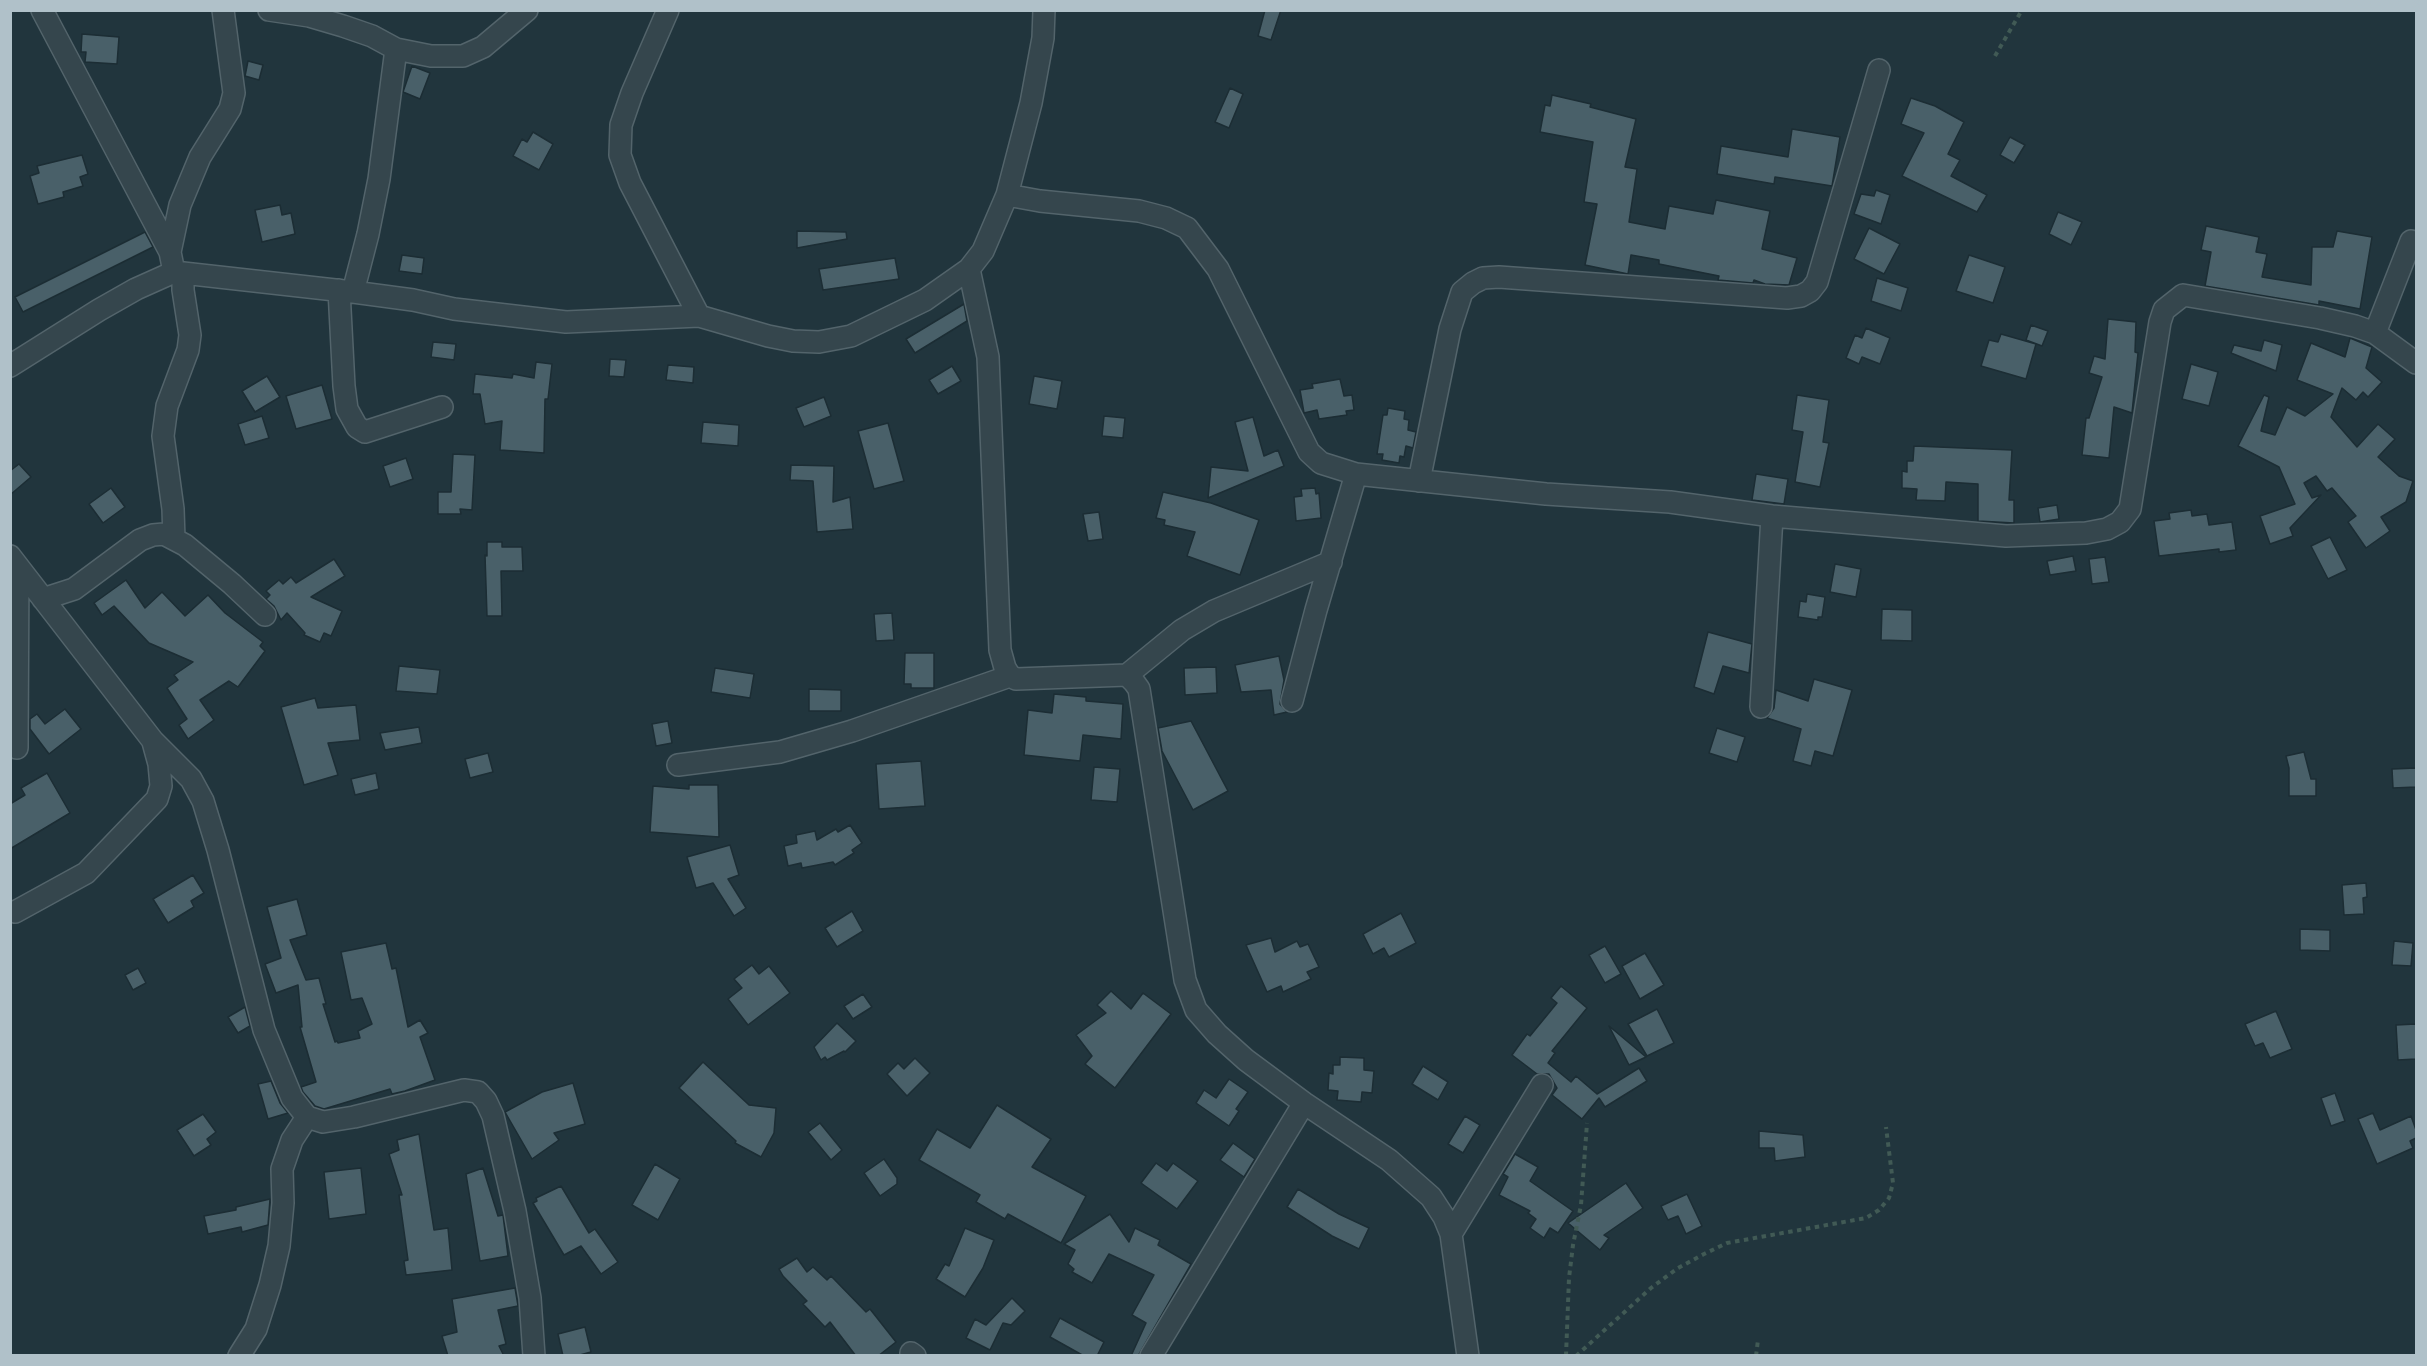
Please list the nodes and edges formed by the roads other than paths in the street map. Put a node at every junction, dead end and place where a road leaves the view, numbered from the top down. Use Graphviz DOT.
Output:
graph roads {
  1 [pos="42,10"];
  2 [pos="223,10"];
  3 [pos="269,10"];
  4 [pos="527,10"];
  5 [pos="668,10"];
  6 [pos="1044,10"];
  7 [pos="396,49"];
  8 [pos="1880,70"];
  9 [pos="1007,195"];
  10 [pos="2411,241"];
  11 [pos="176,266"];
  12 [pos="969,269"];
  13 [pos="346,291"];
  14 [pos="699,316"];
  15 [pos="2375,333"];
  16 [pos="2416,363"];
  17 [pos="10,366"];
  18 [pos="441,407"];
  19 [pos="1356,474"];
  20 [pos="1419,481"];
  21 [pos="1772,516"];
  22 [pos="174,539"];
  23 [pos="14,562"];
  24 [pos="1331,562"];
  25 [pos="43,599"];
  26 [pos="265,615"];
  27 [pos="1127,675"];
  28 [pos="1010,676"];
  29 [pos="1292,701"];
  30 [pos="1761,707"];
  31 [pos="153,741"];
  32 [pos="17,748"];
  33 [pos="678,765"];
  34 [pos="15,912"];
  35 [pos="1542,1085"];
  36 [pos="1304,1103"];
  37 [pos="307,1117"];
  38 [pos="1451,1234"];
  39 [pos="239,1356"];
  40 [pos="534,1356"];
  41 [pos="1151,1356"];
  42 [pos="1468,1356"];
  1 -- 11 [label="street"];
  2 -- 11 [label="street"];
  3 -- 7 [label="street"];
  4 -- 7 [label="street"];
  5 -- 14 [label="street"];
  6 -- 9 [label="street"];
  7 -- 13 [label="street"];
  8 -- 20 [label="street"];
  9 -- 12 [label="street"];
  9 -- 19 [label="street"];
  10 -- 15 [label="street"];
  11 -- 13 [label="street"];
  11 -- 17 [label="street"];
  11 -- 22 [label="street"];
  12 -- 14 [label="street"];
  12 -- 28 [label="street"];
  13 -- 14 [label="street"];
  13 -- 18 [label="street"];
  15 -- 16 [label="street"];
  15 -- 21 [label="street"];
  19 -- 20 [label="street"];
  19 -- 24 [label="street"];
  20 -- 21 [label="street"];
  21 -- 30 [label="street"];
  22 -- 25 [label="street"];
  22 -- 26 [label="street"];
  23 -- 25 [label="street"];
  23 -- 32 [label="street"];
  24 -- 27 [label="street"];
  24 -- 29 [label="street"];
  25 -- 31 [label="street"];
  27 -- 28 [label="street"];
  27 -- 36 [label="street"];
  28 -- 33 [label="street"];
  31 -- 34 [label="street"];
  31 -- 37 [label="street"];
  35 -- 38 [label="street"];
  36 -- 38 [label="street"];
  36 -- 41 [label="street"];
  37 -- 39 [label="street"];
  37 -- 40 [label="street"];
  38 -- 42 [label="street"];
}
